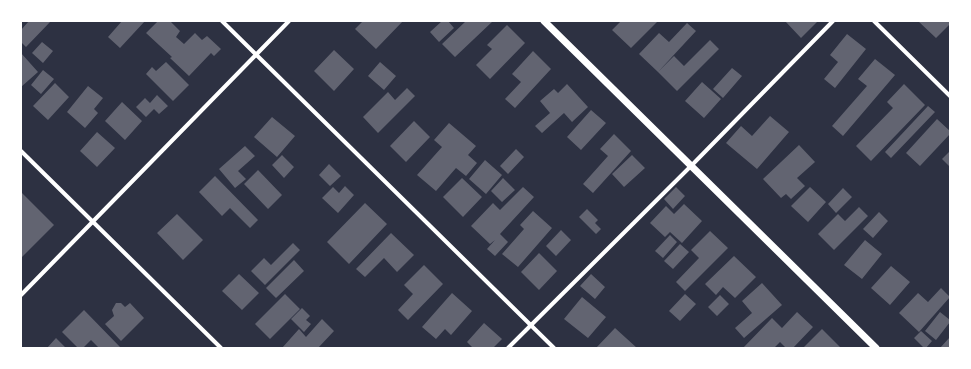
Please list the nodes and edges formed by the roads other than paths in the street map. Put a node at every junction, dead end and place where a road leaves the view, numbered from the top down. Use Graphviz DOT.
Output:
graph roads {
  1 [pos="222,21"];
  2 [pos="288,21"];
  3 [pos="544,21"];
  4 [pos="833,21"];
  5 [pos="874,21"];
  6 [pos="256,55"];
  7 [pos="950,96"];
  8 [pos="21,152"];
  9 [pos="691,166"];
  10 [pos="92,222"];
  11 [pos="21,295"];
  12 [pos="531,325"];
  13 [pos="221,348"];
  14 [pos="508,348"];
  15 [pos="554,348"];
  16 [pos="876,348"];
  1 -- 6 [label="street"];
  2 -- 6 [label="street"];
  3 -- 9 [label="street"];
  4 -- 9 [label="street"];
  5 -- 7 [label="street"];
  6 -- 10 [label="street"];
  6 -- 12 [label="street"];
  8 -- 10 [label="street"];
  9 -- 12 [label="street"];
  9 -- 16 [label="street"];
  10 -- 11 [label="street"];
  10 -- 13 [label="street"];
  12 -- 14 [label="street"];
  12 -- 15 [label="street"];
}
